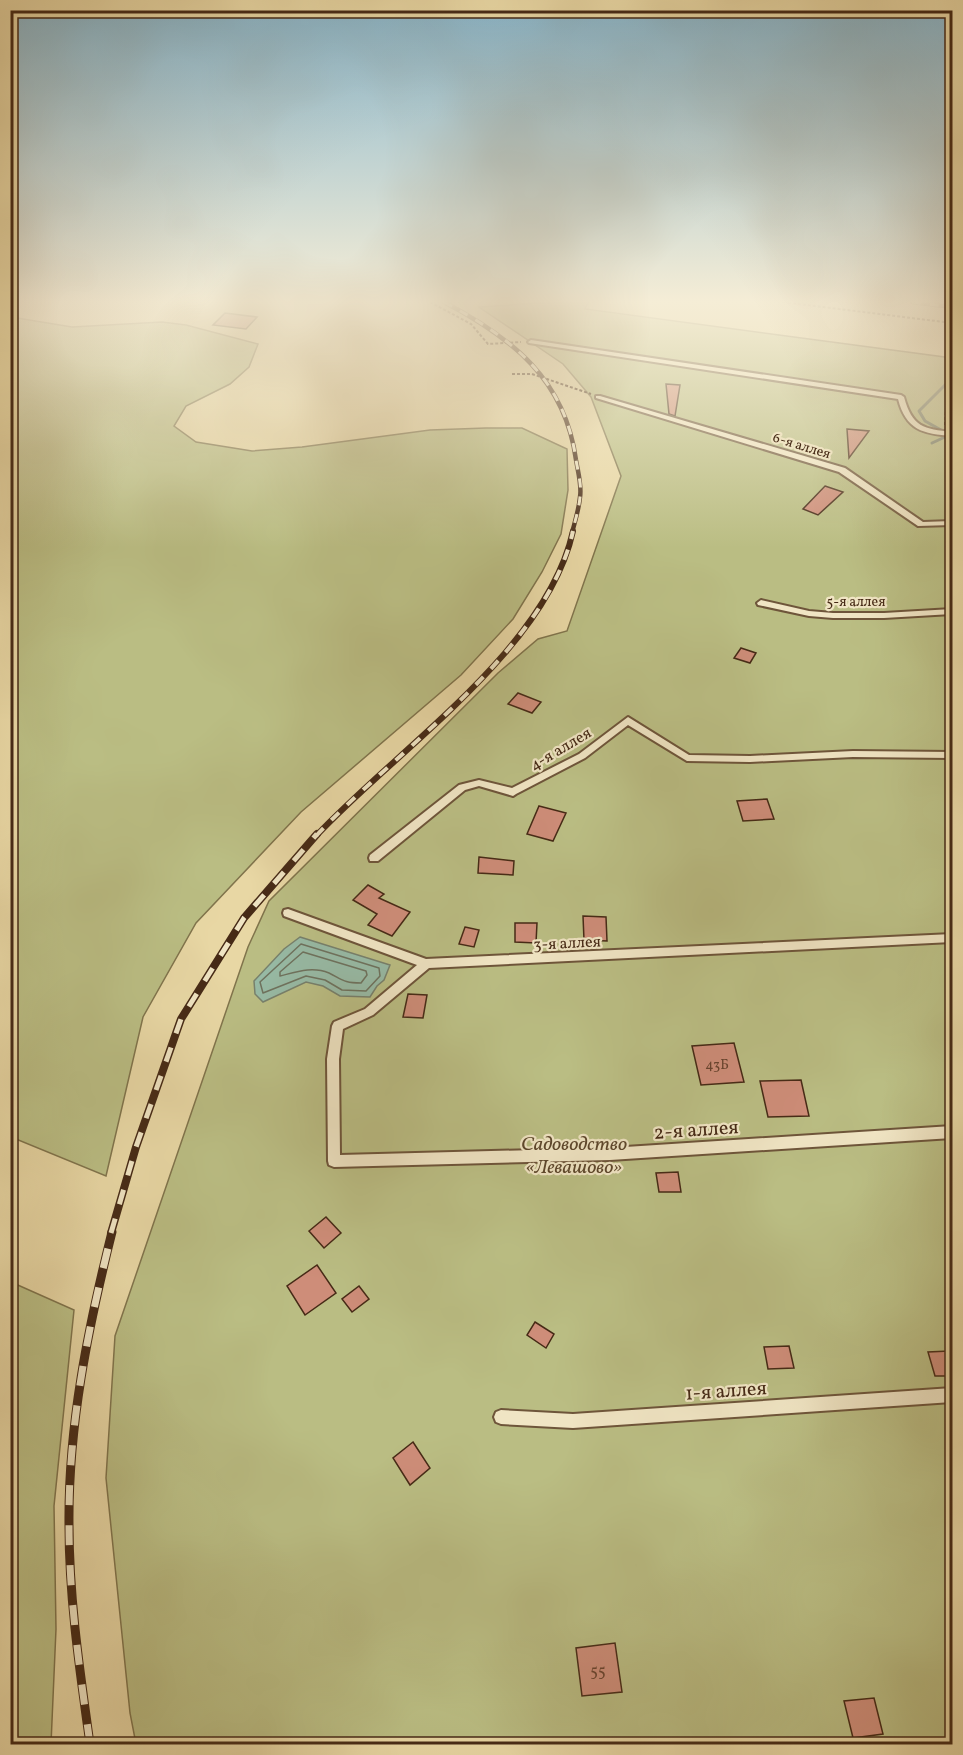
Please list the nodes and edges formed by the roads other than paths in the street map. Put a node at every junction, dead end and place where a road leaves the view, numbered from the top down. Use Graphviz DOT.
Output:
graph roads {
  1 [pos="813,384"];
  2 [pos="598,397"];
  3 [pos="952,434"];
  4 [pos="952,523"];
  5 [pos="761,603"];
  6 [pos="952,612"];
  7 [pos="952,755"];
  8 [pos="374,858"];
  9 [pos="288,913"];
  10 [pos="952,938"];
  11 [pos="426,964"];
  12 [pos="952,1132"];
  13 [pos="952,1395"];
  14 [pos="501,1417"];
  1 -- 3 [label="lane"];
  2 -- 4 [label="lane, 6-я аллея"];
  5 -- 6 [label="lane, 5-я аллея"];
  7 -- 8 [label="lane, 4-я аллея"];
  9 -- 11 [label="lane"];
  10 -- 11 [label="lane, 3-я аллея"];
  11 -- 12 [label="lane, 2-я аллея"];
  13 -- 14 [label="lane, 1-я аллея"];
}
